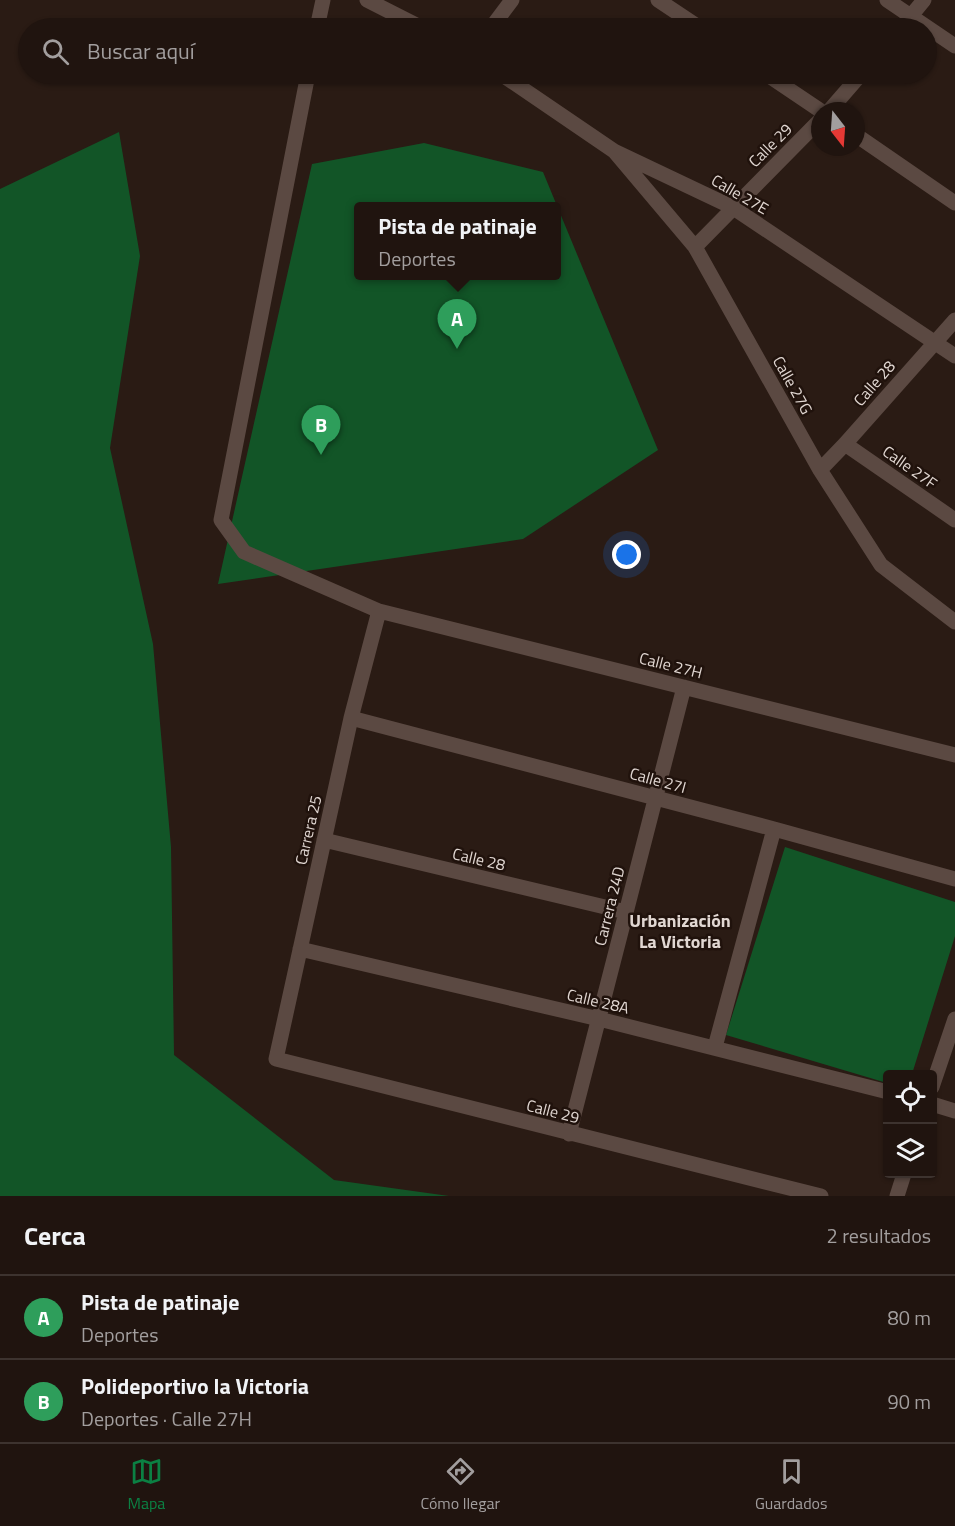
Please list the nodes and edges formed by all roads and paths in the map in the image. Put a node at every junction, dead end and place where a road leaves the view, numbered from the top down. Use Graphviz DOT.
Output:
graph roads {
  1 [pos="322,0"];
  2 [pos="367,0"];
  3 [pos="512,0"];
  4 [pos="658,0"];
  5 [pos="887,0"];
  6 [pos="924,0"];
  7 [pos="912,16"];
  8 [pos="319,18"];
  9 [pos="402,18"];
  10 [pos="498,18"];
  11 [pos="685,18"];
  12 [pos="915,18"];
  13 [pos="937,33"];
  14 [pos="955,46"];
  15 [pos="306,84"];
  16 [pos="516,84"];
  17 [pos="781,84"];
  18 [pos="852,84"];
  19 [pos="837,102"];
  20 [pos="811,104"];
  21 [pos="811,129"];
  22 [pos="865,141"];
  23 [pos="614,151"];
  24 [pos="955,203"];
  25 [pos="732,207"];
  26 [pos="695,247"];
  27 [pos="955,320"];
  28 [pos="934,342"];
  29 [pos="955,356"];
  30 [pos="845,444"];
  31 [pos="820,470"];
  32 [pos="955,520"];
  33 [pos="379,611"];
  34 [pos="955,622"];
  35 [pos="684,687"];
  36 [pos="351,718"];
  37 [pos="955,755"];
  38 [pos="656,798"];
  39 [pos="774,829"];
  40 [pos="324,840"];
  41 [pos="955,879"];
  42 [pos="626,912"];
  43 [pos="300,949"];
  44 [pos="599,1019"];
  45 [pos="955,1019"];
  46 [pos="715,1047"];
  47 [pos="276,1059"];
  48 [pos="937,1075"];
  49 [pos="883,1091"];
  50 [pos="937,1105"];
  51 [pos="955,1111"];
  52 [pos="569,1134"];
  53 [pos="902,1178"];
  54 [pos="821,1196"];
  55 [pos="897,1196"];
  1 -- 8 [label="street"];
  2 -- 9 [label="street"];
  3 -- 10 [label="street"];
  4 -- 11 [label="street"];
  5 -- 7 [label="street"];
  6 -- 7 [label="street"];
  7 -- 12 [label="street"];
  13 -- 14 [label="street"];
  15 -- 33 [label="street, Calle 27H"];
  16 -- 23 [label="street, Calle 27E"];
  17 -- 20 [label="street"];
  18 -- 19 [label="street"];
  21 -- 25 [label="street, Calle 29"];
  22 -- 24 [label="street"];
  23 -- 25 [label="street, Calle 27E"];
  23 -- 26 [label="street, Calle 27G"];
  25 -- 26 [label="street, Calle 29"];
  25 -- 28 [label="street, Calle 27E"];
  26 -- 31 [label="street, Calle 27G"];
  27 -- 28 [label="street, Calle 28"];
  28 -- 29 [label="street, Calle 27E"];
  28 -- 30 [label="street, Calle 28"];
  30 -- 31 [label="street, Calle 28"];
  30 -- 32 [label="street, Calle 27F"];
  31 -- 34 [label="street, Calle 27G"];
  33 -- 35 [label="street, Calle 27H"];
  33 -- 36 [label="street, Carrera 25"];
  35 -- 37 [label="street, Calle 27H"];
  35 -- 38 [label="street, Carrera 24D"];
  36 -- 38 [label="street, Calle 27I"];
  36 -- 40 [label="street, Carrera 25"];
  38 -- 39 [label="street, Calle 27I"];
  38 -- 42 [label="street, Carrera 24D"];
  39 -- 41 [label="street, Calle 27I"];
  39 -- 46 [label="street"];
  40 -- 42 [label="street, Calle 28"];
  40 -- 43 [label="street, Carrera 25"];
  42 -- 44 [label="street, Carrera 24D"];
  43 -- 44 [label="street, Calle 28A"];
  43 -- 47 [label="street, Carrera 25"];
  44 -- 46 [label="street, Calle 28A"];
  44 -- 52 [label="street, Carrera 24D"];
  45 -- 48 [label="street"];
  46 -- 49 [label="street, Calle 28A"];
  47 -- 52 [label="street, Calle 29"];
  50 -- 51 [label="street"];
  52 -- 54 [label="street, Calle 29"];
  53 -- 55 [label="street"];
}
